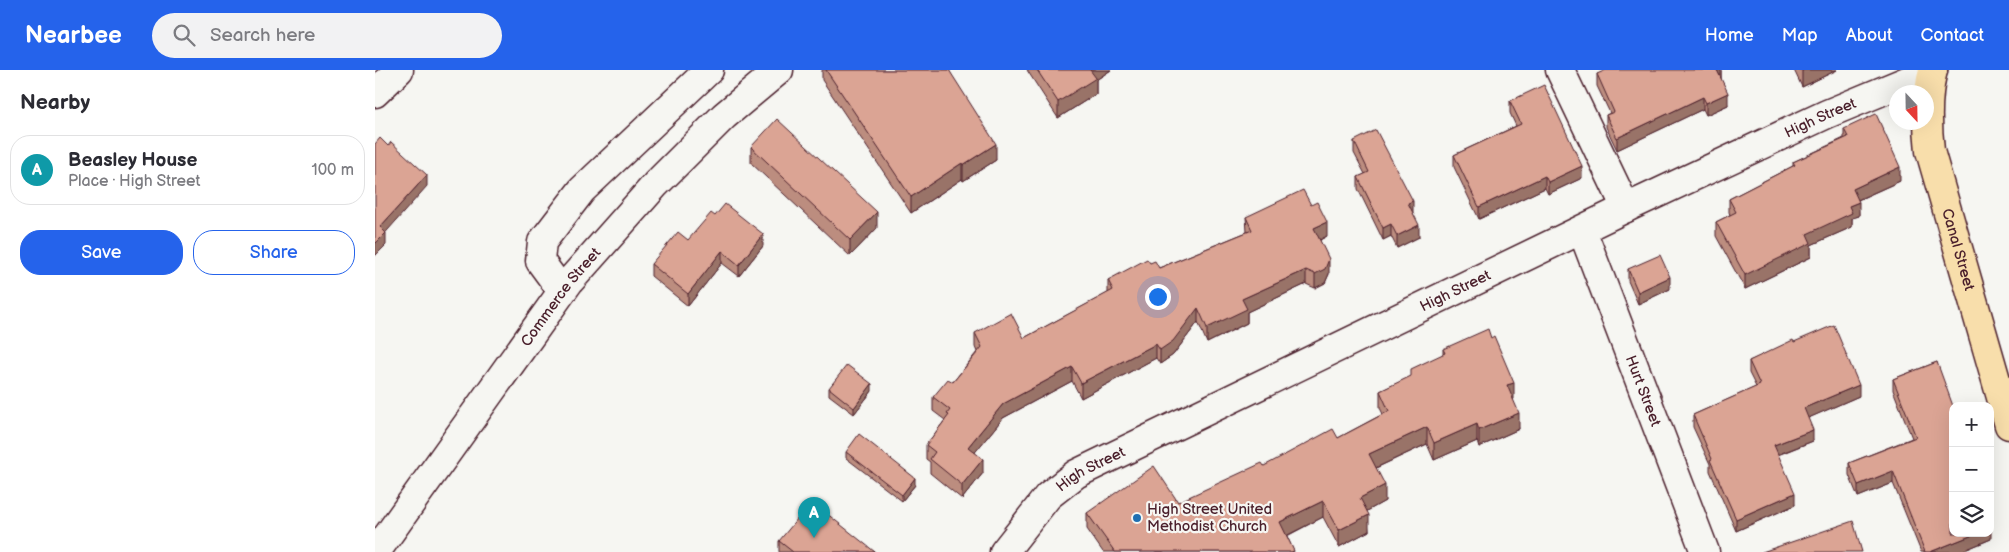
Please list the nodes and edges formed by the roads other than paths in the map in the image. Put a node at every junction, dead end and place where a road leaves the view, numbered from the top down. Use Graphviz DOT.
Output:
graph roads {
  1 [pos="399,70"];
  2 [pos="709,70"];
  3 [pos="779,70"];
  4 [pos="1560,70"];
  5 [pos="1933,70"];
  6 [pos="375,93"];
  7 [pos="1626,208"];
  8 [pos="1582,230"];
  9 [pos="562,291"];
  10 [pos="2009,425"];
  11 [pos="376,552"];
  12 [pos="1003,552"];
  13 [pos="1705,552"];
  1 -- 6 [label="street"];
  2 -- 9 [label="street"];
  3 -- 9 [label="street, Commerce Street"];
  4 -- 7 [label="street"];
  5 -- 7 [label="street, High Street"];
  5 -- 10 [label="main road, Canal Street"];
  7 -- 8 [label="street, High Street"];
  8 -- 12 [label="street, High Street"];
  8 -- 13 [label="street, Hurt Street"];
  9 -- 11 [label="street, Commerce Street"];
}
